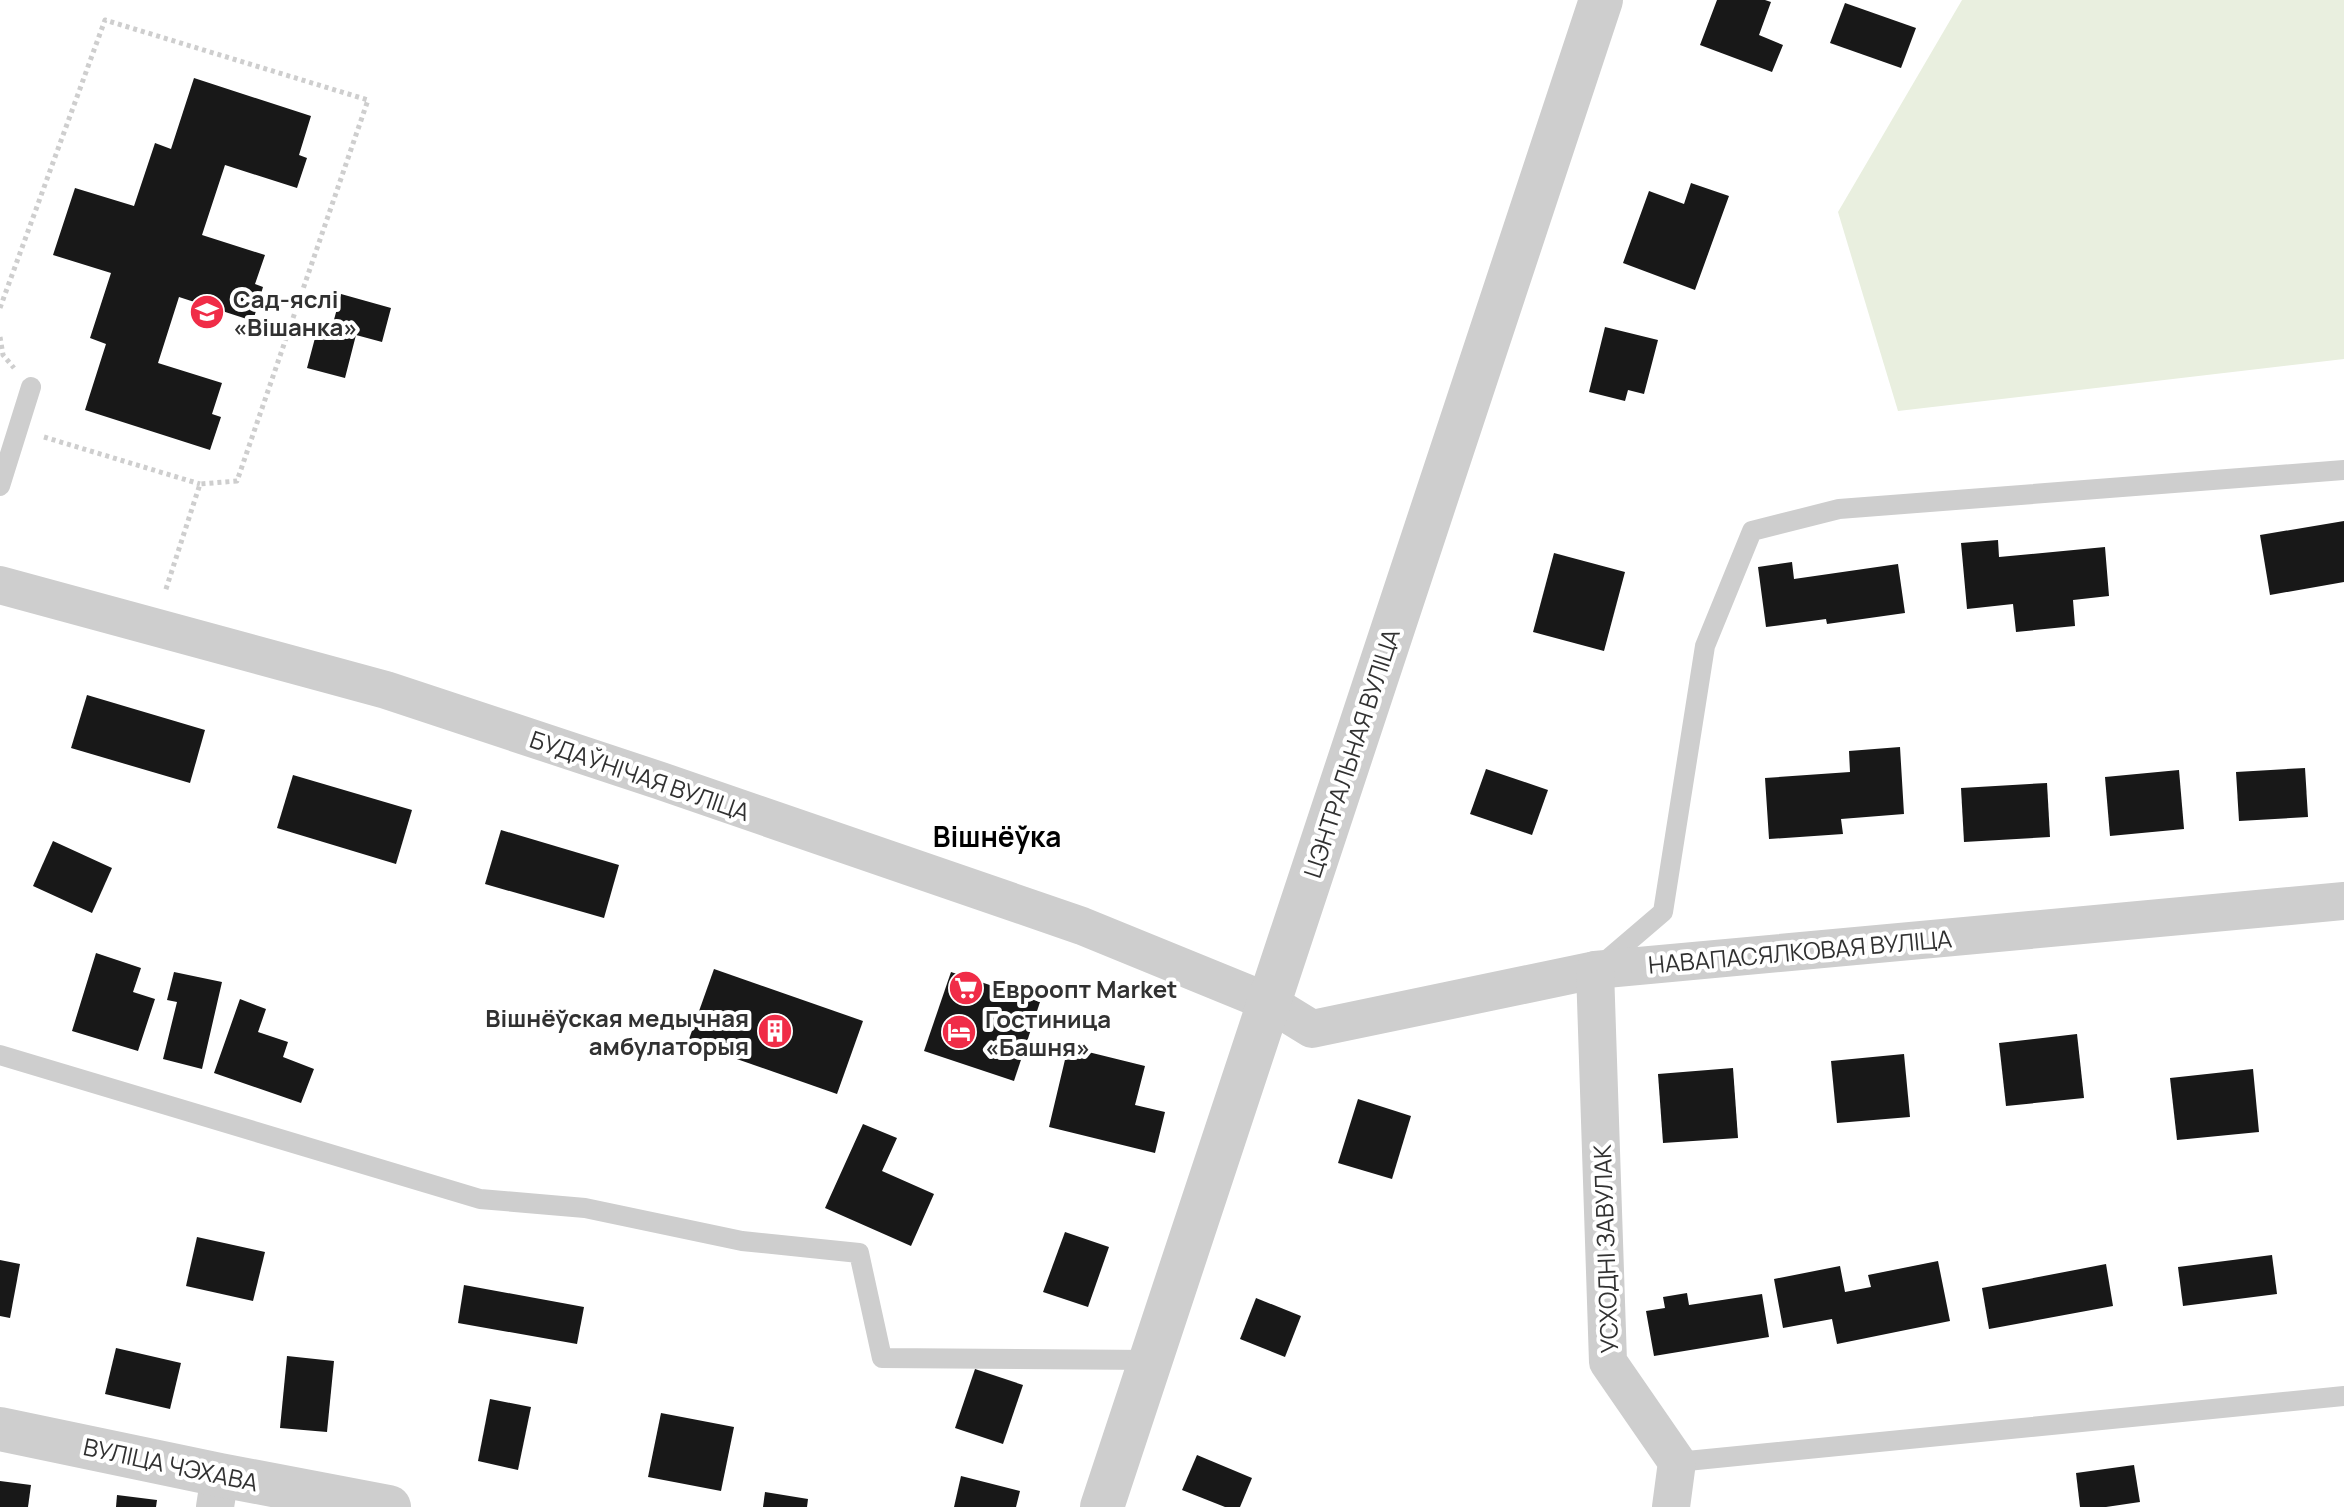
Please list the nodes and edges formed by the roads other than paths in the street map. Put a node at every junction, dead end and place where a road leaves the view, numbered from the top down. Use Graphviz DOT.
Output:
graph roads {
  1 [pos="1601,0"];
  2 [pos="31,387"];
  3 [pos="2344,470"];
  4 [pos="0,486"];
  5 [pos="0,585"];
  6 [pos="2344,901"];
  7 [pos="1595,970"];
  8 [pos="1268,1002"];
  9 [pos="0,1055"];
  10 [pos="1151,1360"];
  11 [pos="2344,1396"];
  12 [pos="0,1429"];
  13 [pos="1677,1462"];
  14 [pos="218,1491"];
  15 [pos="389,1507"];
  16 [pos="1102,1507"];
  17 [pos="1671,1507"];
  1 -- 8 [label="street, ЦЭНТРАЛЬНАЯ ВУЛІЦА"];
  2 -- 4 [label="lane"];
  3 -- 7 [label="lane"];
  5 -- 8 [label="street, БУДАЎНІЧАЯ ВУЛІЦА"];
  6 -- 7 [label="street, НАВАПАСЯЛКОВАЯ ВУЛІЦА"];
  7 -- 8 [label="street, НАВАПАСЯЛКОВАЯ ВУЛІЦА"];
  7 -- 13 [label="street, УСХОДНІ ЗАВУЛАК"];
  8 -- 10 [label="street, ЦЭНТРАЛЬНАЯ ВУЛІЦА"];
  9 -- 10 [label="lane"];
  10 -- 16 [label="street, ЦЭНТРАЛЬНАЯ ВУЛІЦА"];
  11 -- 13 [label="lane"];
  12 -- 14 [label="street, ВУЛІЦА ЧЭХАВА"];
  13 -- 17 [label="street"];
  14 -- 15 [label="street, ВУЛІЦА ЧЭХАВА"];
}
